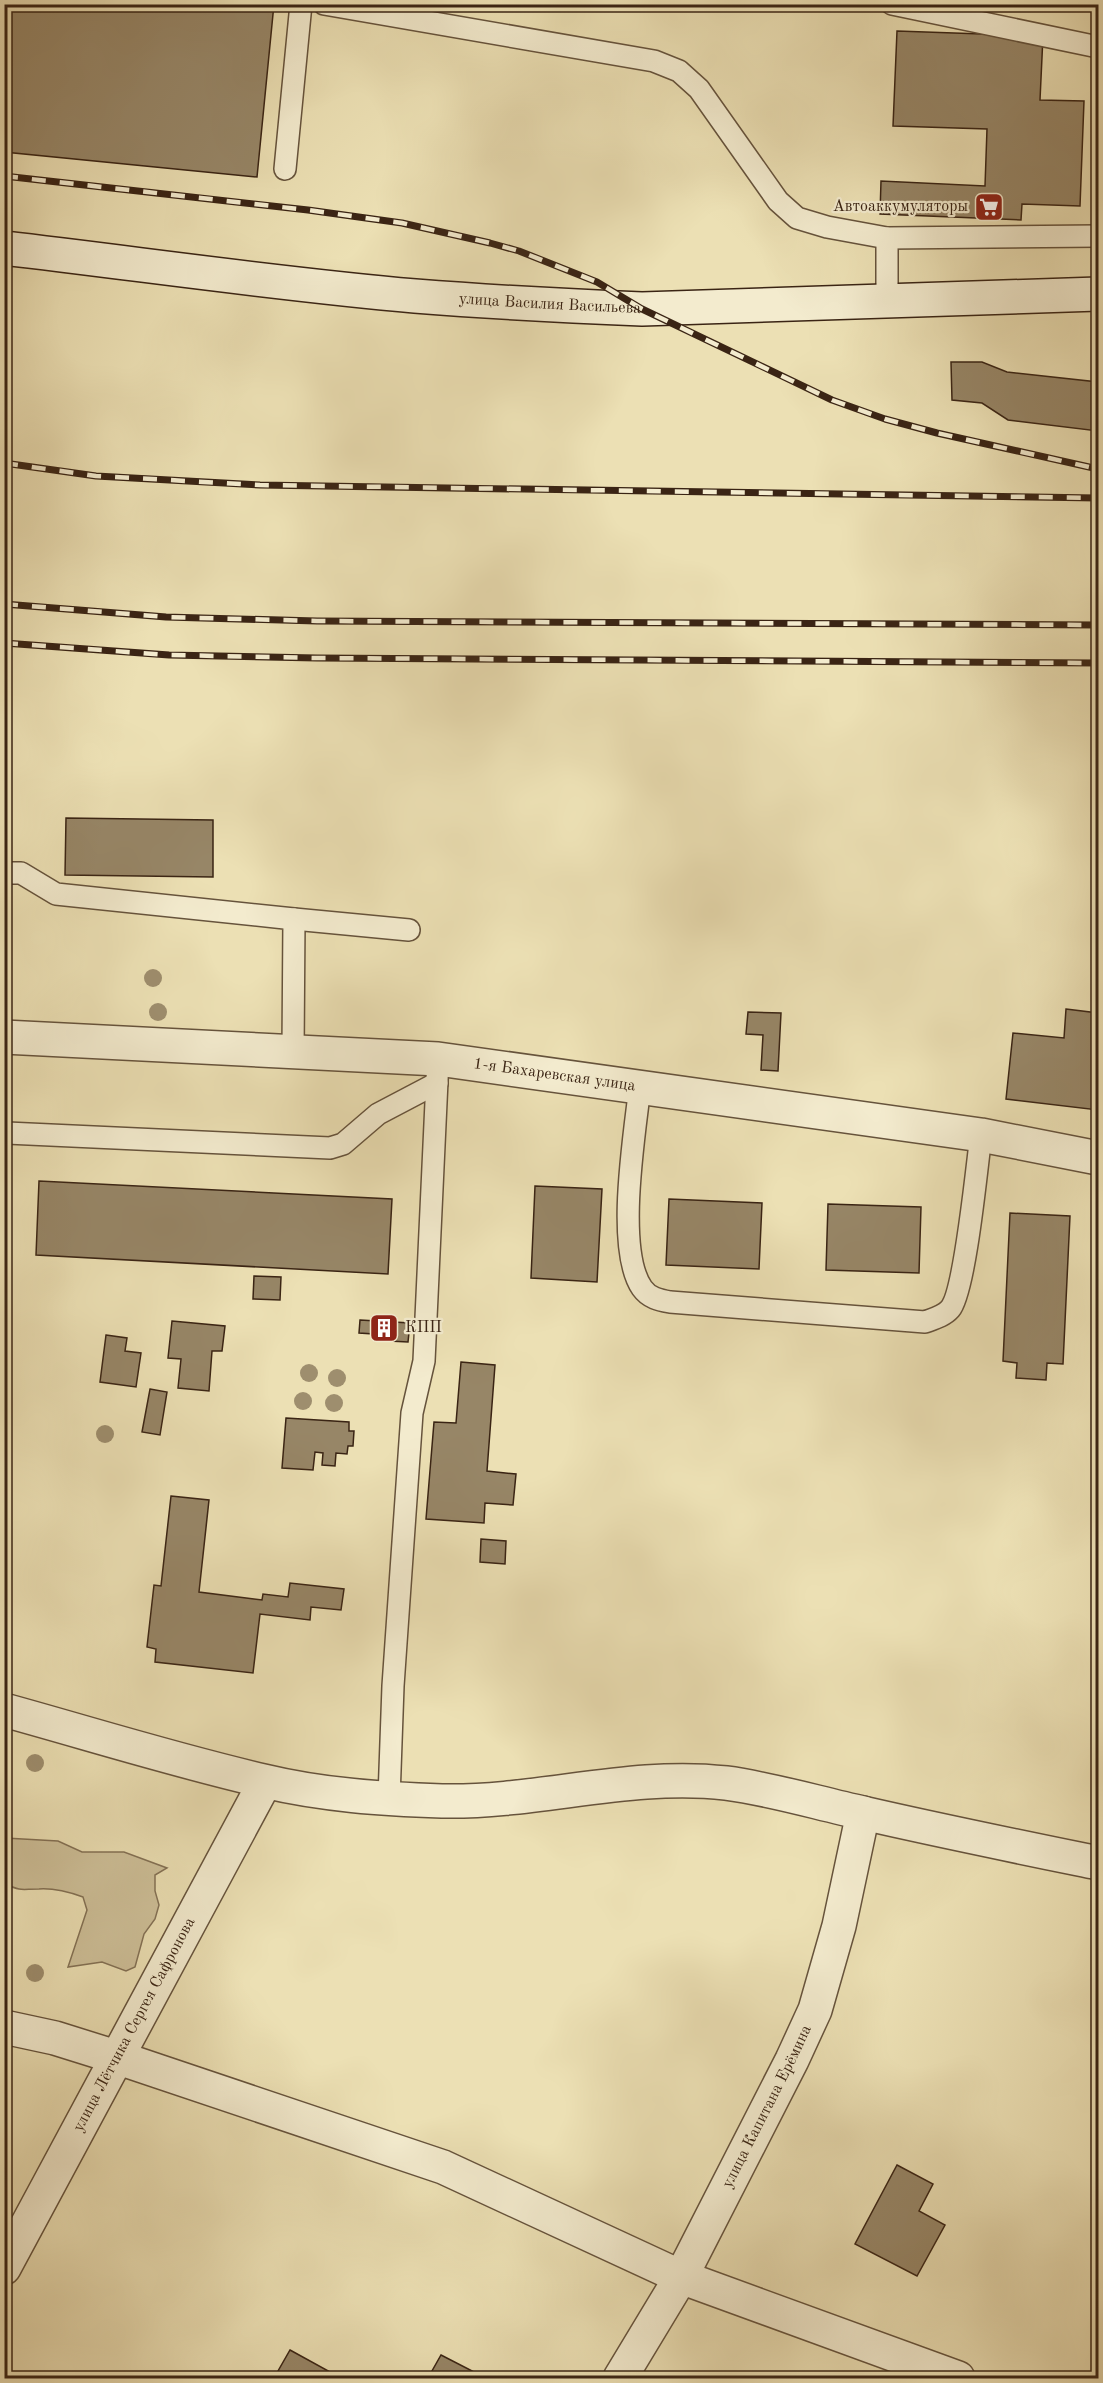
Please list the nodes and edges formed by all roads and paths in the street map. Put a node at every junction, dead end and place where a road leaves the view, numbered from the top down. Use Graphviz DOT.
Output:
graph roads {
  1 [pos="301,4"];
  2 [pos="324,4"];
  3 [pos="892,4"];
  4 [pos="1098,46"];
  5 [pos="285,170"];
  6 [pos="1098,236"];
  7 [pos="886,237"];
  8 [pos="4,248"];
  9 [pos="1098,294"];
  10 [pos="887,301"];
  11 [pos="4,873"];
  12 [pos="294,919"];
  13 [pos="409,930"];
  14 [pos="4,1037"];
  15 [pos="292,1052"];
  16 [pos="437,1071"];
  17 [pos="640,1086"];
  18 [pos="7,1133"];
  19 [pos="981,1135"];
  20 [pos="1098,1158"];
  21 [pos="4,1710"];
  22 [pos="265,1782"];
  23 [pos="389,1798"];
  24 [pos="863,1813"];
  25 [pos="1098,1863"];
  26 [pos="4,2027"];
  27 [pos="119,2058"];
  28 [pos="4,2268"];
  29 [pos="681,2277"];
  30 [pos="620,2379"];
  31 [pos="958,2379"];
  1 -- 5 [label="lane"];
  2 -- 7 [label="lane"];
  3 -- 4 [label="lane"];
  6 -- 7 [label="lane"];
  7 -- 10 [label="lane"];
  8 -- 10 [label="street, улица Василия Васильева"];
  9 -- 10 [label="street, улица Василия Васильева"];
  11 -- 12 [label="lane"];
  12 -- 13 [label="lane"];
  12 -- 15 [label="lane"];
  14 -- 15 [label="street, 1-я Бахаревская улица"];
  15 -- 16 [label="street, 1-я Бахаревская улица"];
  16 -- 17 [label="street, 1-я Бахаревская улица"];
  16 -- 18 [label="lane"];
  16 -- 23 [label="lane"];
  17 -- 19 [label="street, 1-я Бахаревская улица"];
  17 -- 19 [label="lane"];
  19 -- 20 [label="street, 1-я Бахаревская улица"];
  21 -- 22 [label="street"];
  22 -- 23 [label="street"];
  22 -- 27 [label="street, улица Лётчика Сергея Сафронова"];
  23 -- 24 [label="street"];
  24 -- 25 [label="street"];
  24 -- 29 [label="street, улица Капитана Ерёмина"];
  26 -- 27 [label="street"];
  27 -- 28 [label="street, улица Лётчика Сергея Сафронова"];
  27 -- 29 [label="street"];
  29 -- 30 [label="street, улица Капитана Ерёмина"];
  29 -- 31 [label="street"];
}
